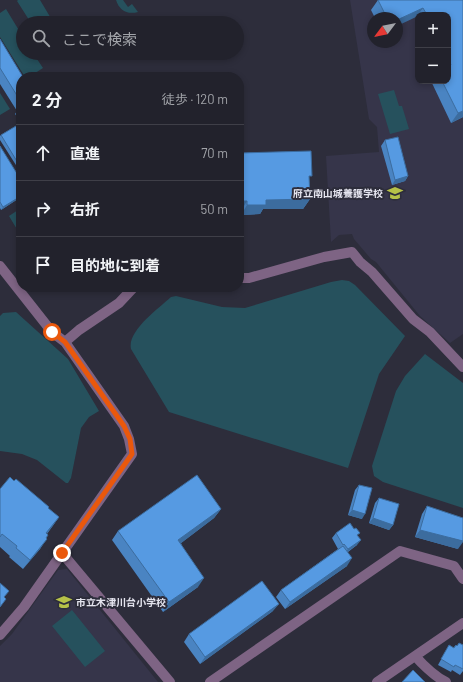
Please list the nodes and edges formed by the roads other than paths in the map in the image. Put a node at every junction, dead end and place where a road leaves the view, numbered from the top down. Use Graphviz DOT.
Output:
graph roads {
  1 [pos="1,268"];
  2 [pos="244,278"];
  3 [pos="16,287"];
  4 [pos="20,292"];
  5 [pos="129,292"];
  6 [pos="65,342"];
  7 [pos="463,367"];
  8 [pos="62,553"];
  9 [pos="463,579"];
  10 [pos="463,623"];
  11 [pos="0,635"];
  12 [pos="416,656"];
  13 [pos="170,682"];
  14 [pos="210,682"];
  15 [pos="377,682"];
  16 [pos="446,682"];
  1 -- 3 [label="street"];
  2 -- 7 [label="street"];
  4 -- 6 [label="street"];
  5 -- 6 [label="street"];
  6 -- 8 [label="street"];
  8 -- 11 [label="street"];
  8 -- 13 [label="street"];
  9 -- 14 [label="street"];
  10 -- 12 [label="street"];
  12 -- 15 [label="street"];
  12 -- 16 [label="street"];
}
